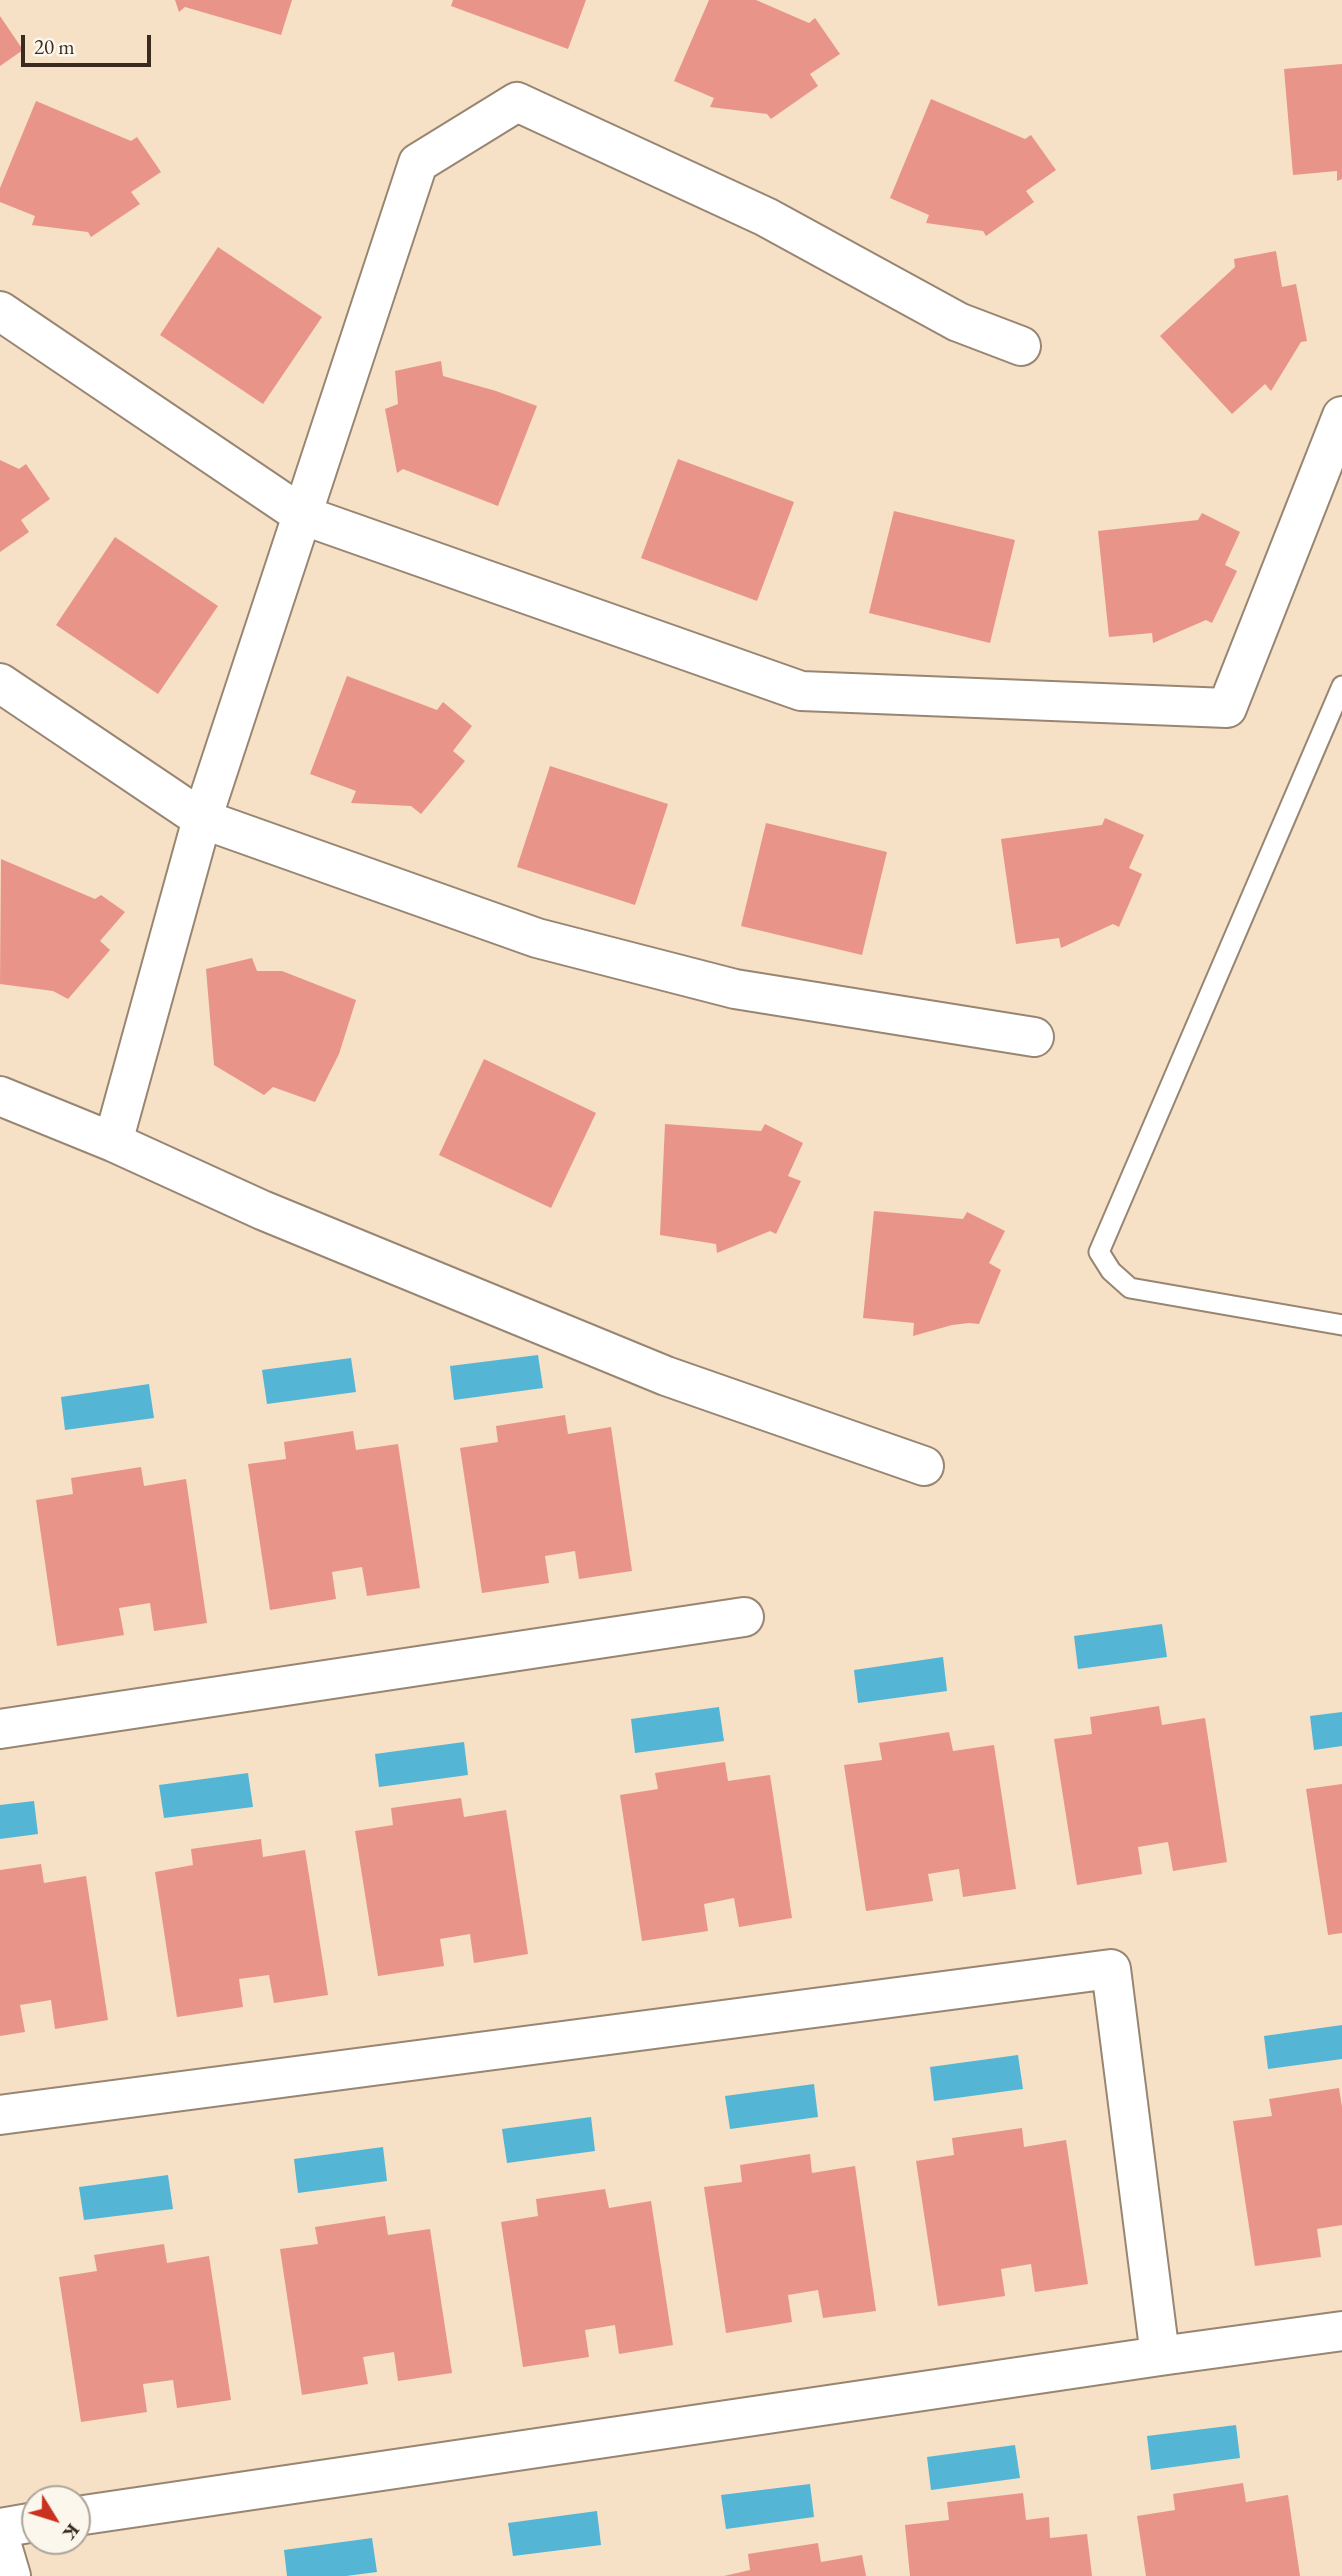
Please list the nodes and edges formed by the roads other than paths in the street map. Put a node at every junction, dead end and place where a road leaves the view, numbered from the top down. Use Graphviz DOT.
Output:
graph roads {
  1 [pos="0,311"];
  2 [pos="1021,346"];
  3 [pos="1342,416"];
  4 [pos="302,515"];
  5 [pos="0,683"];
  6 [pos="1342,686"];
  7 [pos="202,819"];
  8 [pos="1034,1037"];
  9 [pos="0,1096"];
  10 [pos="113,1142"];
  11 [pos="1342,1325"];
  12 [pos="924,1466"];
  13 [pos="744,1618"];
  14 [pos="0,1729"];
  15 [pos="0,2115"];
  16 [pos="1342,2332"];
  17 [pos="1160,2356"];
  18 [pos="91,2514"];
  19 [pos="21,2524"];
  20 [pos="0,2528"];
  21 [pos="0,2539"];
  22 [pos="11,2576"];
  1 -- 4 [label="street"];
  2 -- 4 [label="street"];
  3 -- 4 [label="street"];
  4 -- 7 [label="street"];
  5 -- 7 [label="street"];
  6 -- 11 [label="lane"];
  7 -- 8 [label="street"];
  7 -- 10 [label="street"];
  9 -- 10 [label="street"];
  10 -- 12 [label="street"];
  13 -- 14 [label="street"];
  15 -- 17 [label="street"];
  16 -- 17 [label="street"];
  17 -- 18 [label="street"];
  19 -- 20 [label="street"];
  21 -- 22 [label="street"];
}
